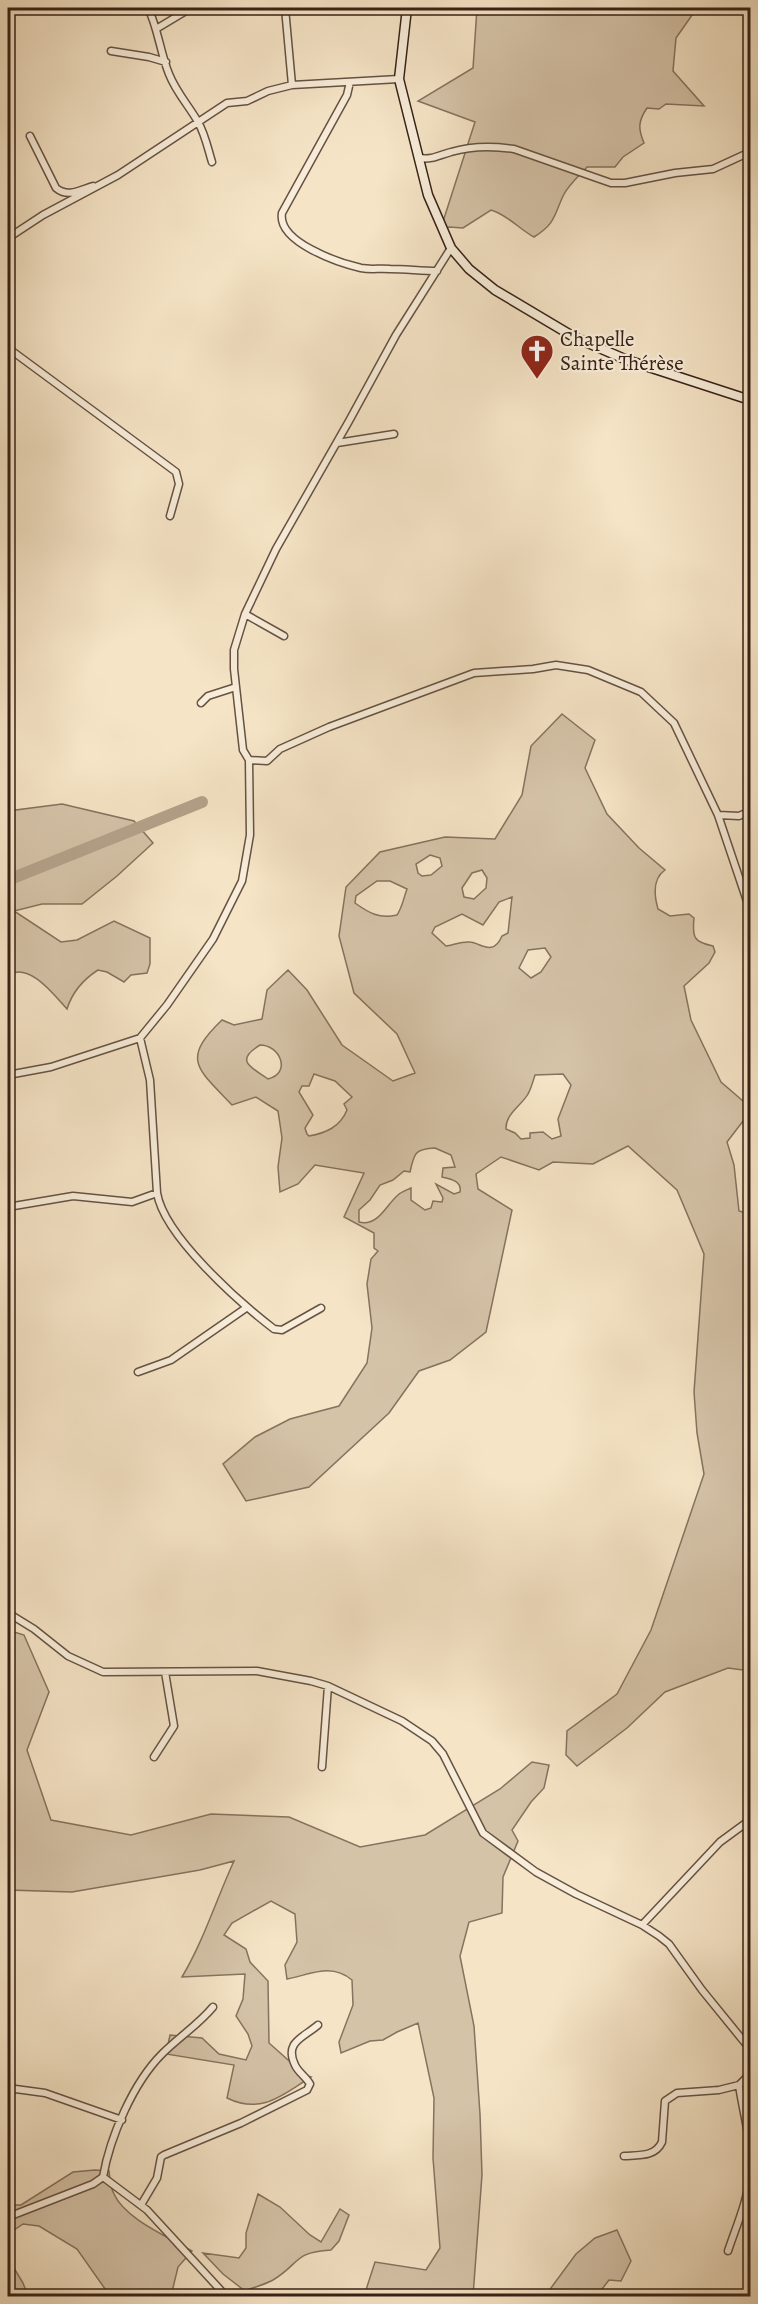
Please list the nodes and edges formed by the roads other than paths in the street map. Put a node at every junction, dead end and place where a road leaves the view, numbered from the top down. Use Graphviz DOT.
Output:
graph roads {
  1 [pos="148,8"];
  2 [pos="190,8"];
  3 [pos="285,8"];
  4 [pos="407,8"];
  5 [pos="156,29"];
  6 [pos="111,51"];
  7 [pos="166,62"];
  8 [pos="399,79"];
  9 [pos="350,82"];
  10 [pos="292,85"];
  11 [pos="199,123"];
  12 [pos="30,136"];
  13 [pos="750,152"];
  14 [pos="419,158"];
  15 [pos="212,162"];
  16 [pos="106,183"];
  17 [pos="8,238"];
  18 [pos="451,248"];
  19 [pos="437,270"];
  20 [pos="8,348"];
  21 [pos="750,400"];
  22 [pos="394,434"];
  23 [pos="337,443"];
  24 [pos="170,516"];
  25 [pos="245,614"];
  26 [pos="284,636"];
  27 [pos="236,687"];
  28 [pos="201,703"];
  29 [pos="249,760"];
  30 [pos="750,811"];
  31 [pos="718,815"];
  32 [pos="750,910"];
  33 [pos="140,1038"];
  34 [pos="8,1075"];
  35 [pos="156,1193"];
  36 [pos="8,1207"];
  37 [pos="246,1308"];
  38 [pos="321,1308"];
  39 [pos="138,1372"];
  40 [pos="8,1613"];
  41 [pos="165,1672"];
  42 [pos="328,1686"];
  43 [pos="154,1757"];
  44 [pos="322,1767"];
  45 [pos="750,1820"];
  46 [pos="642,1925"];
  47 [pos="213,2007"];
  48 [pos="318,2025"];
  49 [pos="750,2049"];
  50 [pos="750,2074"];
  51 [pos="739,2085"];
  52 [pos="8,2088"];
  53 [pos="122,2120"];
  54 [pos="624,2156"];
  55 [pos="103,2177"];
  56 [pos="141,2205"];
  57 [pos="8,2217"];
  58 [pos="728,2252"];
  59 [pos="226,2296"];
  1 -- 5 [label="street"];
  2 -- 5 [label="street"];
  3 -- 10 [label="street"];
  4 -- 8 [label="main road"];
  5 -- 7 [label="street"];
  6 -- 7 [label="street"];
  7 -- 11 [label="street"];
  8 -- 9 [label="street"];
  8 -- 14 [label="main road"];
  9 -- 10 [label="street"];
  9 -- 19 [label="street"];
  10 -- 11 [label="street"];
  11 -- 15 [label="street"];
  11 -- 16 [label="street"];
  12 -- 16 [label="street"];
  13 -- 14 [label="street"];
  14 -- 18 [label="main road"];
  16 -- 17 [label="street"];
  18 -- 19 [label="street"];
  18 -- 21 [label="main road"];
  19 -- 23 [label="street"];
  20 -- 24 [label="street"];
  22 -- 23 [label="street"];
  23 -- 25 [label="street"];
  25 -- 26 [label="street"];
  25 -- 27 [label="street"];
  27 -- 28 [label="street"];
  27 -- 29 [label="street"];
  29 -- 31 [label="street"];
  29 -- 33 [label="street"];
  30 -- 31 [label="street"];
  31 -- 32 [label="street"];
  33 -- 34 [label="street"];
  33 -- 35 [label="street"];
  35 -- 36 [label="street"];
  35 -- 37 [label="street"];
  37 -- 38 [label="street"];
  37 -- 39 [label="street"];
  40 -- 41 [label="street"];
  41 -- 42 [label="street"];
  41 -- 43 [label="street"];
  42 -- 44 [label="street"];
  42 -- 46 [label="street"];
  45 -- 46 [label="street"];
  46 -- 49 [label="street"];
  47 -- 53 [label="street"];
  48 -- 56 [label="street"];
  50 -- 51 [label="street"];
  51 -- 54 [label="street"];
  51 -- 58 [label="street"];
  52 -- 53 [label="street"];
  53 -- 55 [label="street"];
  55 -- 56 [label="street"];
  55 -- 57 [label="street"];
  56 -- 59 [label="street"];
}
